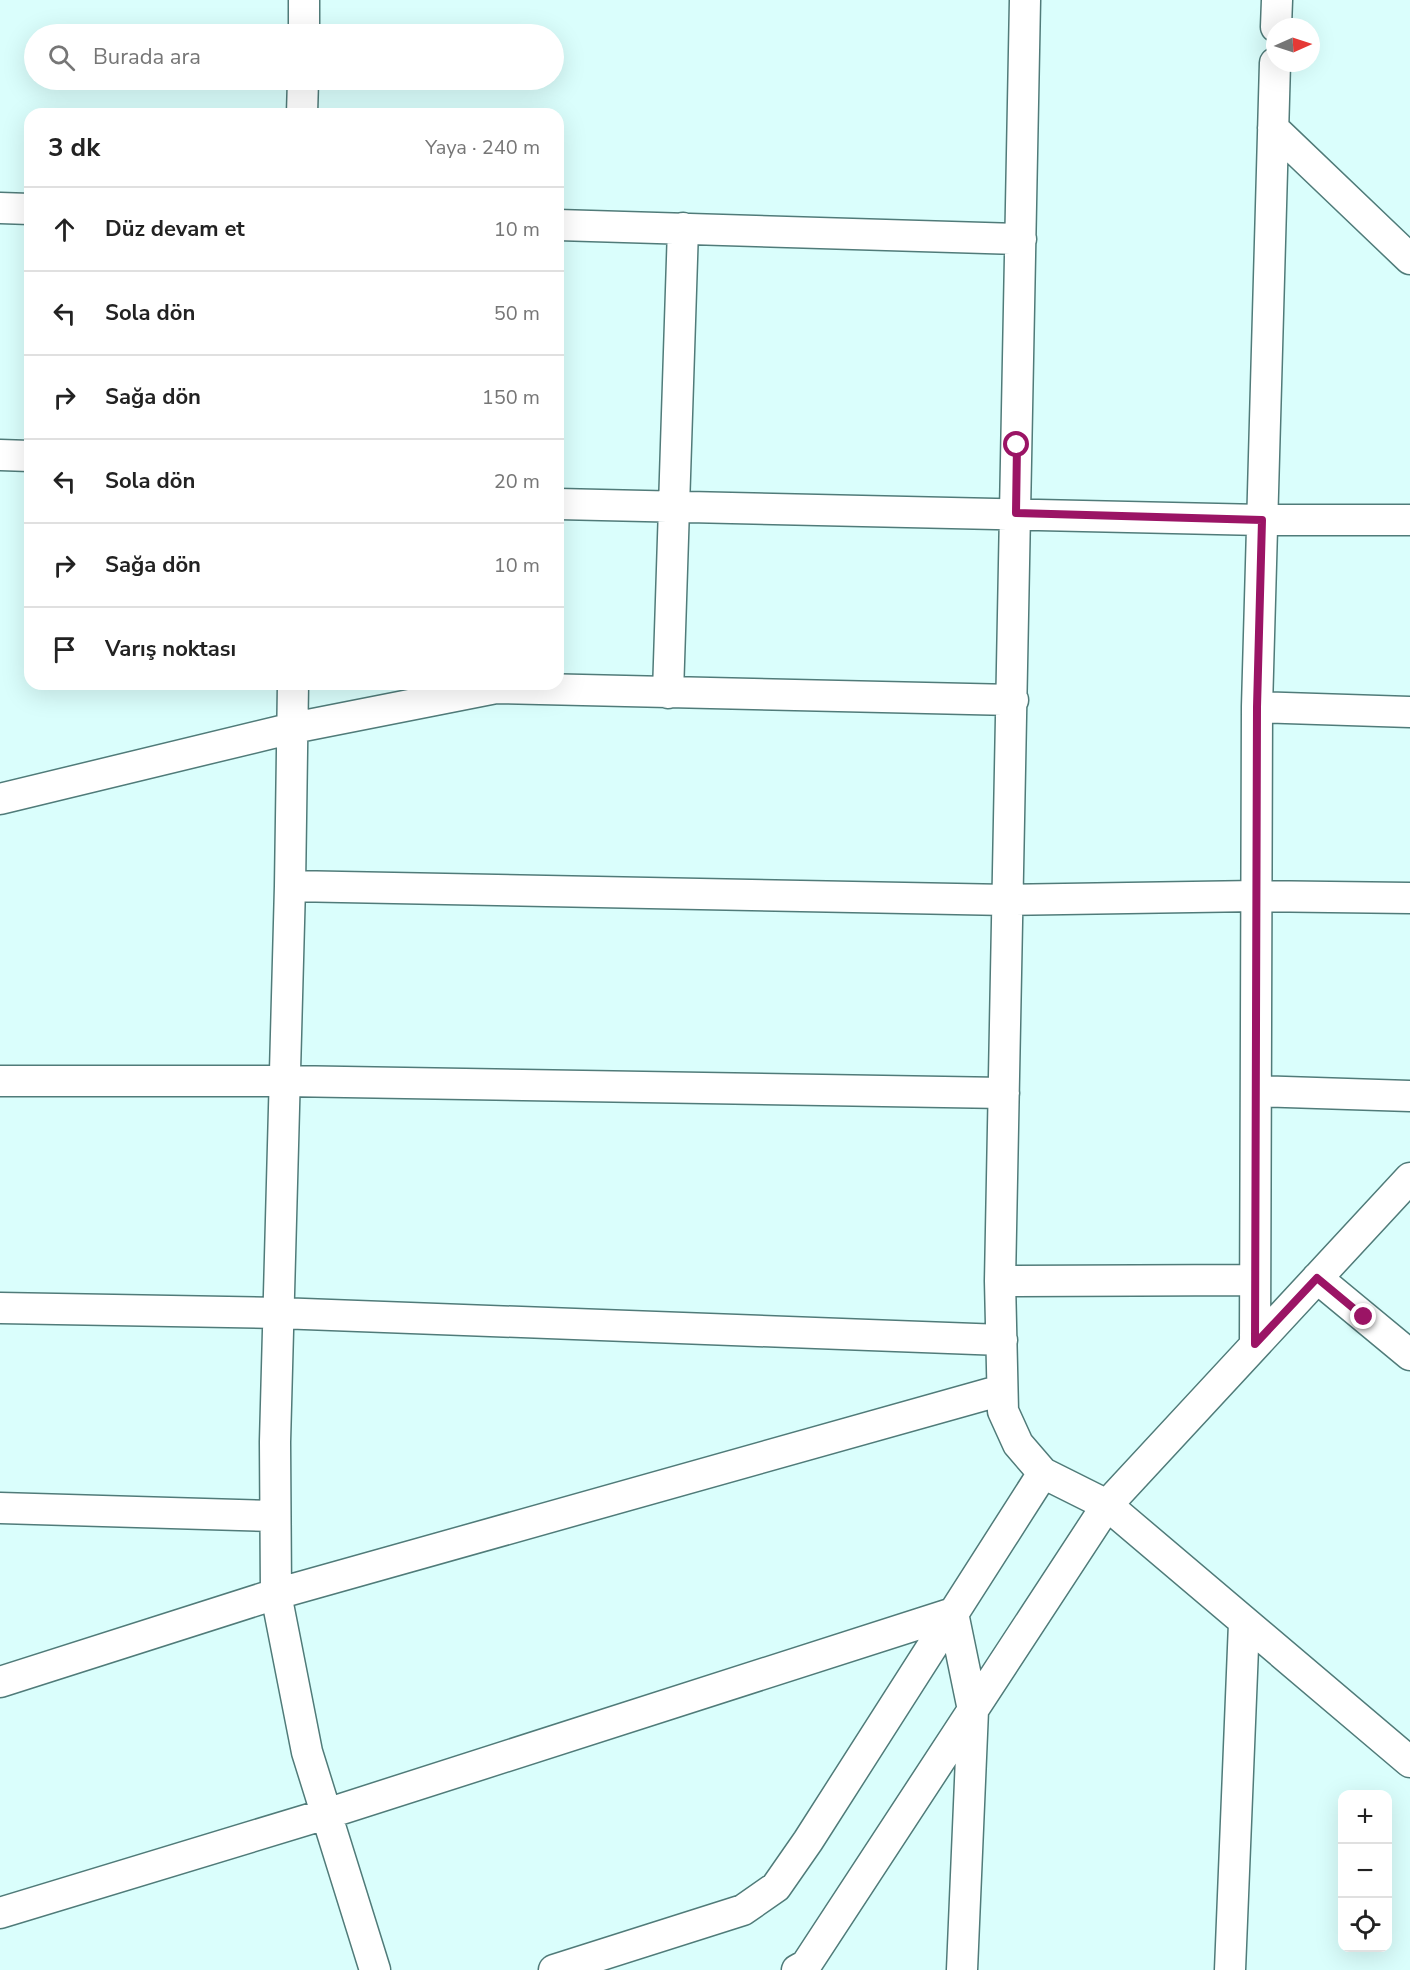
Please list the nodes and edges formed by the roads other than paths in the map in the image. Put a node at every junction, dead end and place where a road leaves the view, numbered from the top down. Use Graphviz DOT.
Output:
graph roads {
  1 [pos="304,0"];
  2 [pos="1025,0"];
  3 [pos="1277,0"];
  4 [pos="1276,18"];
  5 [pos="304,24"];
  6 [pos="1275,72"];
  7 [pos="303,90"];
  8 [pos="302,108"];
  9 [pos="1274,128"];
  10 [pos="0,208"];
  11 [pos="24,209"];
  12 [pos="564,225"];
  13 [pos="683,228"];
  14 [pos="1021,239"];
  15 [pos="1410,259"];
  16 [pos="0,454"];
  17 [pos="24,456"];
  18 [pos="564,504"];
  19 [pos="675,506"];
  20 [pos="1016,513"];
  21 [pos="1262,520"];
  22 [pos="1410,520"];
  23 [pos="564,689"];
  24 [pos="294,690"];
  25 [pos="486,690"];
  26 [pos="668,693"];
  27 [pos="1013,700"];
  28 [pos="1257,707"];
  29 [pos="1410,712"];
  30 [pos="293,728"];
  31 [pos="0,799"];
  32 [pos="290,886"];
  33 [pos="1256,896"];
  34 [pos="1410,898"];
  35 [pos="1008,900"];
  36 [pos="285,1081"];
  37 [pos="0,1082"];
  38 [pos="1256,1091"];
  39 [pos="1004,1093"];
  40 [pos="1410,1096"];
  41 [pos="1410,1178"];
  42 [pos="1317,1278"];
  43 [pos="1255,1280"];
  44 [pos="1000,1281"];
  45 [pos="0,1308"];
  46 [pos="278,1314"];
  47 [pos="1002,1340"];
  48 [pos="1255,1344"];
  49 [pos="1410,1355"];
  50 [pos="1002,1390"];
  51 [pos="1043,1473"];
  52 [pos="1107,1505"];
  53 [pos="0,1508"];
  54 [pos="275,1516"];
  55 [pos="276,1594"];
  56 [pos="953,1613"];
  57 [pos="1244,1623"];
  58 [pos="0,1682"];
  59 [pos="973,1710"];
  60 [pos="1410,1762"];
  61 [pos="326,1814"];
  62 [pos="0,1913"];
  63 [pos="375,1970"];
  64 [pos="554,1970"];
  65 [pos="797,1970"];
  66 [pos="962,1970"];
  67 [pos="1230,1970"];
  1 -- 5 [label="street"];
  2 -- 14 [label="street"];
  3 -- 4 [label="street"];
  6 -- 9 [label="street"];
  7 -- 8 [label="street"];
  9 -- 15 [label="street"];
  9 -- 21 [label="street"];
  10 -- 11 [label="street"];
  12 -- 13 [label="street"];
  13 -- 14 [label="street"];
  13 -- 19 [label="street"];
  14 -- 20 [label="street"];
  16 -- 17 [label="street"];
  18 -- 19 [label="street"];
  19 -- 20 [label="street"];
  19 -- 26 [label="street"];
  20 -- 21 [label="street"];
  20 -- 27 [label="street"];
  21 -- 22 [label="street"];
  21 -- 28 [label="street"];
  23 -- 26 [label="street"];
  24 -- 30 [label="street"];
  25 -- 30 [label="street"];
  26 -- 27 [label="street"];
  27 -- 35 [label="street"];
  28 -- 29 [label="street"];
  28 -- 33 [label="street"];
  30 -- 31 [label="street"];
  30 -- 32 [label="street"];
  32 -- 35 [label="street"];
  32 -- 36 [label="street"];
  33 -- 34 [label="street"];
  33 -- 35 [label="street"];
  33 -- 38 [label="street"];
  35 -- 39 [label="street"];
  36 -- 37 [label="street"];
  36 -- 39 [label="street"];
  36 -- 46 [label="street"];
  38 -- 40 [label="street"];
  38 -- 43 [label="street"];
  39 -- 44 [label="street"];
  41 -- 42 [label="street"];
  42 -- 48 [label="street"];
  42 -- 49 [label="street"];
  43 -- 44 [label="street"];
  43 -- 48 [label="street"];
  44 -- 47 [label="street"];
  45 -- 46 [label="street"];
  46 -- 47 [label="street"];
  46 -- 54 [label="street"];
  47 -- 50 [label="street"];
  48 -- 52 [label="street"];
  50 -- 51 [label="street"];
  50 -- 55 [label="street"];
  51 -- 52 [label="street"];
  51 -- 56 [label="street"];
  52 -- 57 [label="street"];
  52 -- 59 [label="street"];
  53 -- 54 [label="street"];
  54 -- 55 [label="street"];
  55 -- 58 [label="street"];
  55 -- 61 [label="street"];
  56 -- 59 [label="street"];
  56 -- 61 [label="street"];
  56 -- 64 [label="street"];
  57 -- 60 [label="street"];
  57 -- 67 [label="street"];
  59 -- 65 [label="street"];
  59 -- 66 [label="street"];
  61 -- 62 [label="street"];
  61 -- 63 [label="street"];
}
